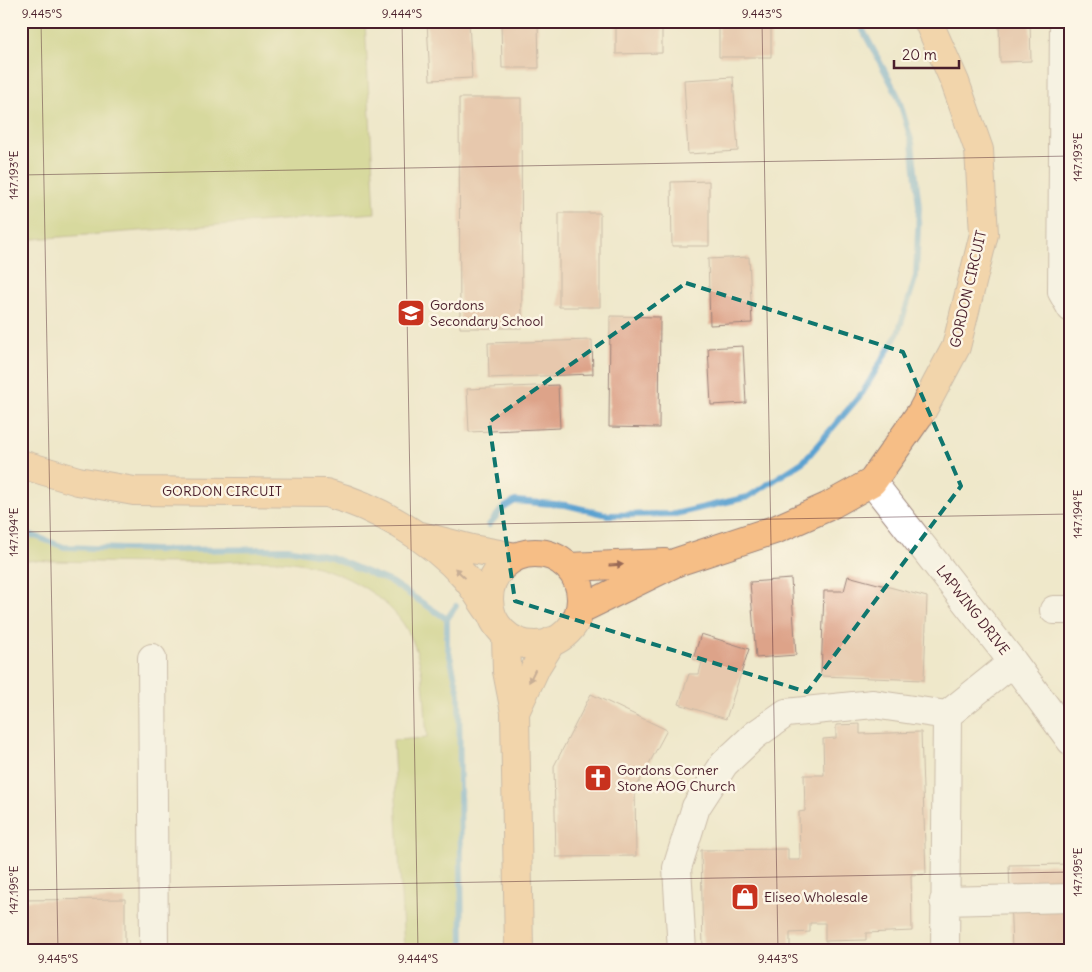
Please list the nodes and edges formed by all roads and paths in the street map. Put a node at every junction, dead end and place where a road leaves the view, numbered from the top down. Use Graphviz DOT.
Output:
graph roads {
  1 [pos="928,21"];
  2 [pos="1064,21"];
  3 [pos="1071,308"];
  4 [pos="21,464"];
  5 [pos="872,482"];
  6 [pos="417,535"];
  7 [pos="516,557"];
  8 [pos="677,562"];
  9 [pos="568,567"];
  10 [pos="581,610"];
  11 [pos="489,611"];
  12 [pos="506,637"];
  13 [pos="552,641"];
  14 [pos="152,658"];
  15 [pos="1014,662"];
  16 [pos="515,712"];
  17 [pos="947,715"];
  18 [pos="1071,741"];
  19 [pos="1071,898"];
  20 [pos="944,901"];
  21 [pos="154,951"];
  22 [pos="519,951"];
  23 [pos="682,951"];
  24 [pos="945,951"];
  1 -- 5 [label="main road, GORDON CIRCUIT"];
  2 -- 3 [label="street"];
  4 -- 6 [label="main road, GORDON CIRCUIT"];
  5 -- 8 [label="main road, GORDON CIRCUIT"];
  5 -- 15 [label="street, LAPWING DRIVE"];
  6 -- 7 [label="main road, GORDON CIRCUIT"];
  11 -- 6 [label="main road, GORDON CIRCUIT, one-way"];
  7 -- 9 [label="main road"];
  7 -- 11 [label="main road"];
  9 -- 8 [label="main road, GORDON CIRCUIT, one-way"];
  8 -- 10 [label="main road, GORDON CIRCUIT"];
  9 -- 10 [label="main road"];
  10 -- 13 [label="main road"];
  11 -- 12 [label="main road"];
  12 -- 13 [label="main road"];
  12 -- 16 [label="main road"];
  13 -- 16 [label="main road, one-way"];
  14 -- 21 [label="street"];
  15 -- 17 [label="street"];
  15 -- 18 [label="street, LAPWING DRIVE"];
  16 -- 22 [label="main road"];
  17 -- 20 [label="street"];
  17 -- 23 [label="street"];
  19 -- 20 [label="street"];
  20 -- 24 [label="street"];
}
